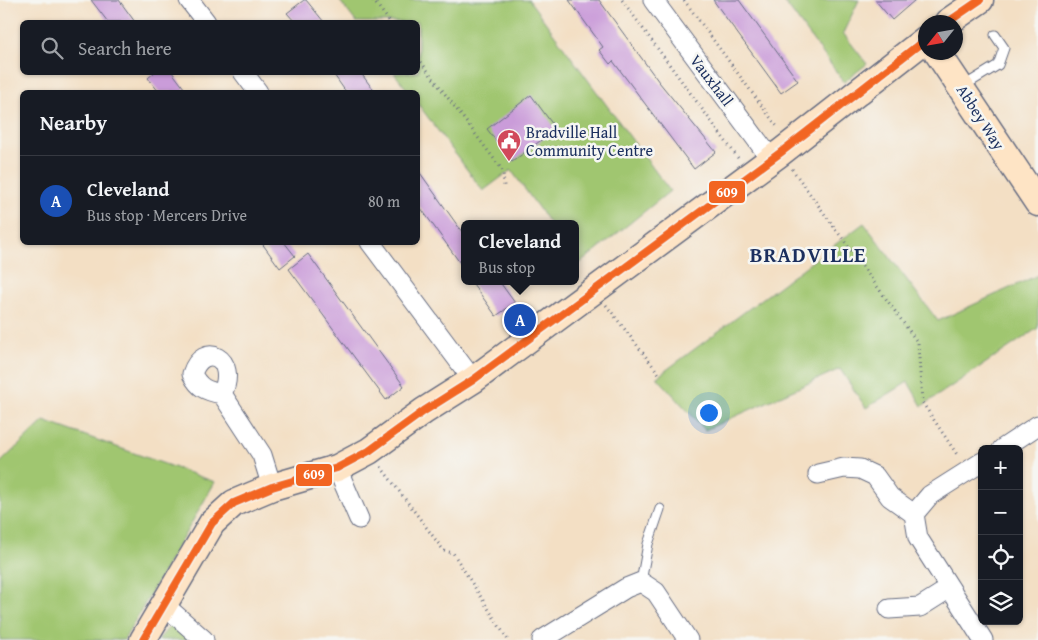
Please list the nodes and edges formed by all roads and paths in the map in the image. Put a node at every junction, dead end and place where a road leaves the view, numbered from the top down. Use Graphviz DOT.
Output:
graph roads {
  1 [pos="189,0"];
  2 [pos="373,0"];
  3 [pos="622,0"];
  4 [pos="653,0"];
  5 [pos="684,0"];
  6 [pos="980,0"];
  7 [pos="958,15"];
  8 [pos="204,20"];
  9 [pos="388,20"];
  10 [pos="995,35"];
  11 [pos="918,44"];
  12 [pos="943,60"];
  13 [pos="420,61"];
  14 [pos="245,75"];
  15 [pos="962,87"];
  16 [pos="256,90"];
  17 [pos="780,152"];
  18 [pos="750,174"];
  19 [pos="504,186"];
  20 [pos="1033,186"];
  21 [pos="372,245"];
  22 [pos="594,289"];
  23 [pos="660,375"];
  24 [pos="473,380"];
  25 [pos="222,394"];
  26 [pos="1036,431"];
  27 [pos="1010,445"];
  28 [pos="369,450"];
  29 [pos="975,466"];
  30 [pos="337,468"];
  31 [pos="818,474"];
  32 [pos="272,487"];
  33 [pos="660,509"];
  34 [pos="914,514"];
  35 [pos="359,519"];
  36 [pos="641,582"];
  37 [pos="950,588"];
  38 [pos="163,604"];
  39 [pos="889,609"];
  40 [pos="143,640"];
  41 [pos="204,640"];
  42 [pos="508,640"];
  43 [pos="542,640"];
  44 [pos="688,640"];
  45 [pos="983,640"];
  1 -- 8 [label="street"];
  2 -- 9 [label="path"];
  3 -- 18 [label="path"];
  4 -- 17 [label="street, Vauxhall"];
  5 -- 17 [label="path"];
  6 -- 7 [label="street"];
  10 -- 15 [label="lane"];
  11 -- 17 [label="street"];
  12 -- 15 [label="street, Abbey Way"];
  13 -- 19 [label="path"];
  14 -- 16 [label="street"];
  15 -- 20 [label="street, Abbey Way"];
  17 -- 18 [label="street"];
  17 -- 29 [label="path"];
  18 -- 22 [label="street"];
  21 -- 24 [label="street"];
  22 -- 23 [label="path"];
  22 -- 24 [label="street"];
  24 -- 28 [label="street"];
  25 -- 32 [label="street"];
  26 -- 27 [label="street"];
  28 -- 30 [label="street"];
  28 -- 42 [label="path"];
  29 -- 34 [label="street"];
  30 -- 32 [label="street"];
  30 -- 35 [label="street"];
  31 -- 34 [label="street"];
  32 -- 38 [label="street"];
  33 -- 36 [label="lane"];
  34 -- 37 [label="street"];
  36 -- 43 [label="street"];
  36 -- 44 [label="street"];
  37 -- 39 [label="street"];
  37 -- 45 [label="street"];
  38 -- 40 [label="street"];
  38 -- 41 [label="street"];
}
